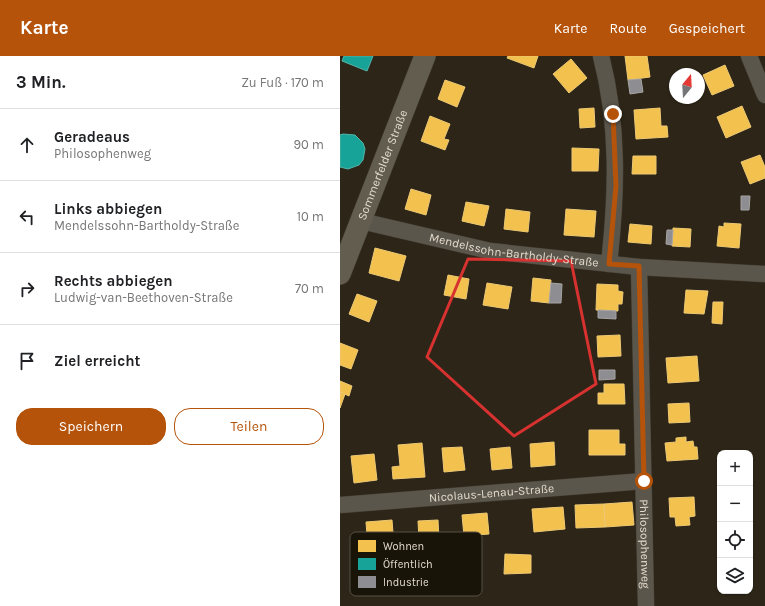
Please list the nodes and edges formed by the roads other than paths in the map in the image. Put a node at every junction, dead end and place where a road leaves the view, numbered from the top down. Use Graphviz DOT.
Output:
graph roads {
  1 [pos="425,56"];
  2 [pos="601,56"];
  3 [pos="750,56"];
  4 [pos="765,95"];
  5 [pos="361,221"];
  6 [pos="609,264"];
  7 [pos="639,266"];
  8 [pos="340,274"];
  9 [pos="765,274"];
  10 [pos="644,481"];
  11 [pos="340,505"];
  12 [pos="646,606"];
  1 -- 5 [label="main road, Sommerfelder Straße"];
  2 -- 6 [label="street"];
  3 -- 4 [label="street"];
  5 -- 6 [label="street, Mendelssohn-Bartholdy-Straße"];
  5 -- 8 [label="main road, Sommerfelder Straße"];
  6 -- 7 [label="street, Mendelssohn-Bartholdy-Straße"];
  7 -- 9 [label="street, Mendelssohn-Bartholdy-Straße"];
  7 -- 10 [label="street, Philosophenweg"];
  10 -- 11 [label="street, Nicolaus-Lenau-Straße"];
  10 -- 12 [label="street, Philosophenweg"];
}
